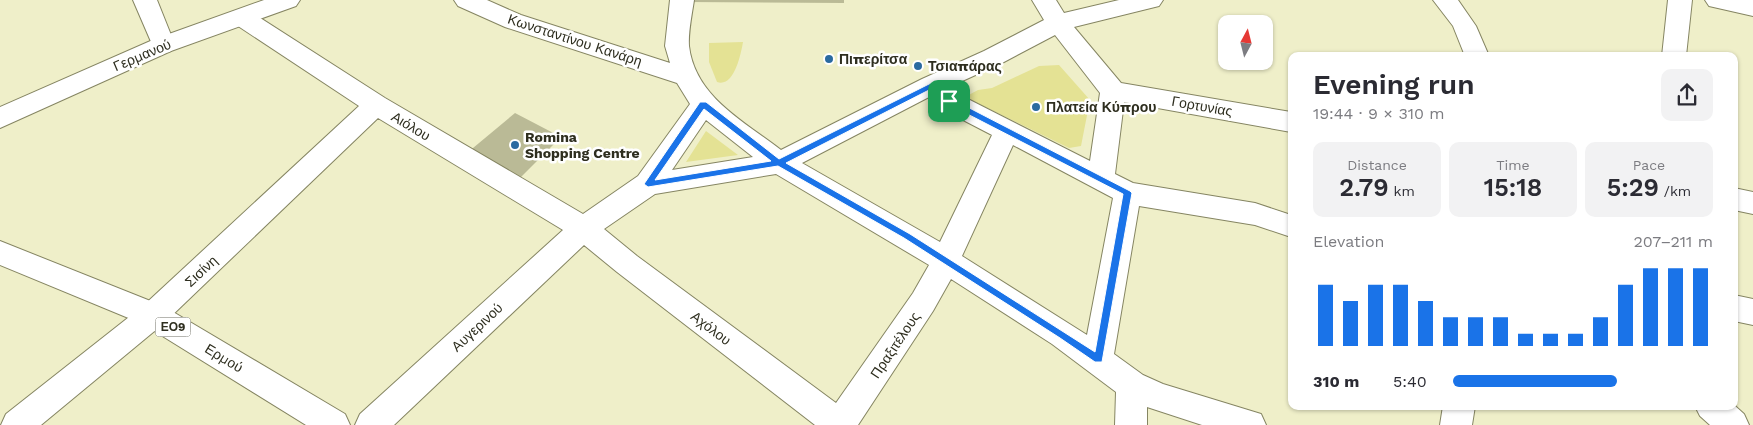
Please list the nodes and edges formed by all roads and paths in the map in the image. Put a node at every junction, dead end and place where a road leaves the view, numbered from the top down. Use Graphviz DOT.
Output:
graph roads {
  1 [pos="146,0"];
  2 [pos="288,0"];
  3 [pos="466,0"];
  4 [pos="682,0"];
  5 [pos="1044,0"];
  6 [pos="1151,0"];
  7 [pos="1445,0"];
  8 [pos="1680,0"];
  9 [pos="1717,0"];
  10 [pos="1753,8"];
  11 [pos="243,18"];
  12 [pos="1058,23"];
  13 [pos="163,45"];
  14 [pos="1476,52"];
  15 [pos="1674,52"];
  16 [pos="686,77"];
  17 [pos="931,85"];
  18 [pos="1113,91"];
  19 [pos="703,104"];
  20 [pos="376,105"];
  21 [pos="0,118"];
  22 [pos="1288,121"];
  23 [pos="1006,132"];
  24 [pos="779,163"];
  25 [pos="1101,180"];
  26 [pos="648,184"];
  27 [pos="1128,193"];
  28 [pos="1738,200"];
  29 [pos="1753,203"];
  30 [pos="1288,225"];
  31 [pos="584,228"];
  32 [pos="0,253"];
  33 [pos="945,262"];
  34 [pos="1738,309"];
  35 [pos="1753,312"];
  36 [pos="153,315"];
  37 [pos="1098,359"];
  38 [pos="1132,385"];
  39 [pos="1458,410"];
  40 [pos="1716,410"];
  41 [pos="16,425"];
  42 [pos="334,425"];
  43 [pos="371,425"];
  44 [pos="840,425"];
  45 [pos="1131,425"];
  46 [pos="1250,425"];
  47 [pos="1456,425"];
  48 [pos="1733,425"];
  1 -- 13 [label="street"];
  2 -- 11 [label="street, Γερμανού"];
  3 -- 16 [label="street, Κωνσταντίνου Κανάρη"];
  4 -- 16 [label="street"];
  5 -- 12 [label="street"];
  6 -- 12 [label="street"];
  7 -- 14 [label="street"];
  8 -- 15 [label="street"];
  9 -- 10 [label="street"];
  11 -- 13 [label="street, Γερμανού"];
  11 -- 20 [label="street, Αιόλου"];
  12 -- 17 [label="street"];
  12 -- 18 [label="street"];
  13 -- 21 [label="street, Γερμανού"];
  16 -- 19 [label="street"];
  17 -- 23 [label="street"];
  17 -- 24 [label="street"];
  18 -- 22 [label="street, Γορτυνίας"];
  18 -- 25 [label="street"];
  19 -- 24 [label="street"];
  19 -- 26 [label="street"];
  20 -- 31 [label="street, Αιόλου"];
  20 -- 36 [label="street, Σισίνη"];
  23 -- 25 [label="street"];
  23 -- 33 [label="street, Πραξιτέλους"];
  24 -- 26 [label="street"];
  24 -- 33 [label="street"];
  25 -- 27 [label="street"];
  26 -- 31 [label="street, Αυγερινού"];
  27 -- 30 [label="street"];
  27 -- 37 [label="street"];
  28 -- 29 [label="street"];
  31 -- 43 [label="street, Αυγερινού"];
  31 -- 44 [label="street, Αχόλου"];
  32 -- 36 [label="street, Ερμού / ΕΟ9"];
  33 -- 37 [label="street"];
  33 -- 44 [label="street, Πραξιτέλους"];
  34 -- 35 [label="street"];
  36 -- 41 [label="street, Σισίνη"];
  36 -- 42 [label="street, Ερμού / ΕΟ9"];
  37 -- 38 [label="street"];
  38 -- 45 [label="street"];
  38 -- 46 [label="street"];
  39 -- 47 [label="street"];
  40 -- 48 [label="street"];
}
